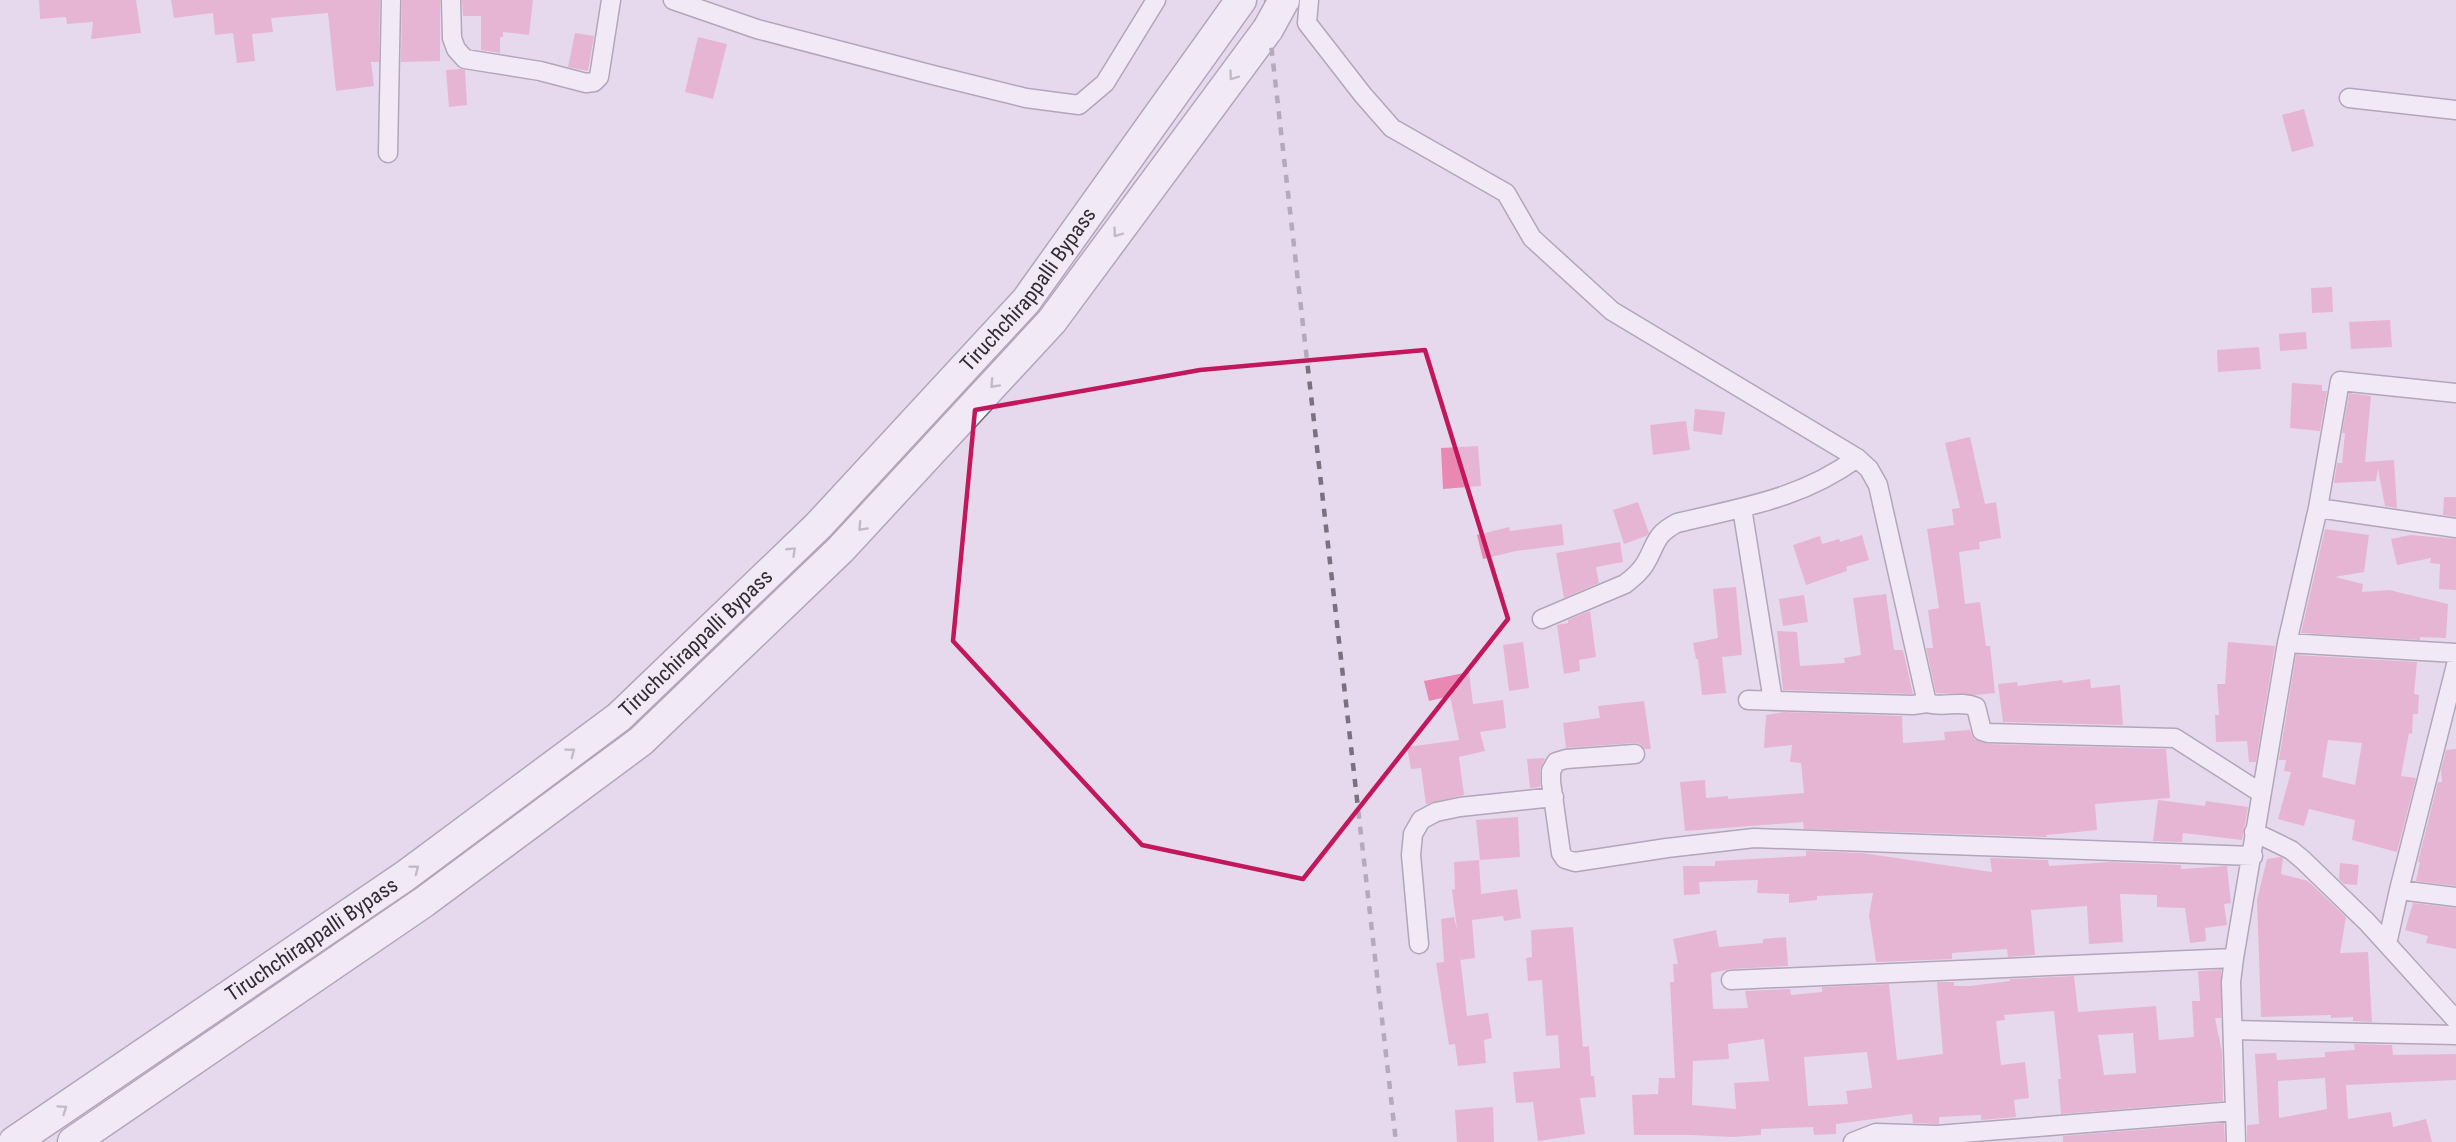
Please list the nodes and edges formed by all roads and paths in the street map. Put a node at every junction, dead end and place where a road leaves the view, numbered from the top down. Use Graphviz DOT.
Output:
graph roads {
  1 [pos="391,0"];
  2 [pos="451,0"];
  3 [pos="611,0"];
  4 [pos="673,0"];
  5 [pos="1156,0"];
  6 [pos="1241,0"];
  7 [pos="1284,0"];
  8 [pos="1309,0"];
  9 [pos="2349,98"];
  10 [pos="2456,110"];
  11 [pos="388,153"];
  12 [pos="2456,393"];
  13 [pos="1857,458"];
  14 [pos="1742,508"];
  15 [pos="2318,508"];
  16 [pos="2456,528"];
  17 [pos="1542,619"];
  18 [pos="2287,643"];
  19 [pos="2456,653"];
  20 [pos="2456,665"];
  21 [pos="1748,700"];
  22 [pos="1773,701"];
  23 [pos="1927,703"];
  24 [pos="1635,754"];
  25 [pos="2261,793"];
  26 [pos="1554,797"];
  27 [pos="2254,832"];
  28 [pos="2253,856"];
  29 [pos="2399,890"];
  30 [pos="2456,897"];
  31 [pos="1419,944"];
  32 [pos="2387,944"];
  33 [pos="2234,958"];
  34 [pos="1731,980"];
  35 [pos="2456,1020"];
  36 [pos="2233,1030"];
  37 [pos="2456,1035"];
  38 [pos="2235,1111"];
  39 [pos="15,1142"];
  40 [pos="73,1142"];
  41 [pos="1853,1142"];
  42 [pos="2236,1142"];
  1 -- 11 [label="street"];
  2 -- 3 [label="street"];
  4 -- 5 [label="street"];
  39 -- 6 [label="highway, Tiruchchirappalli Bypass, one-way"];
  7 -- 40 [label="highway, Tiruchchirappalli Bypass, one-way, bridge"];
  8 -- 13 [label="street"];
  9 -- 10 [label="street"];
  12 -- 15 [label="street"];
  13 -- 14 [label="street"];
  13 -- 23 [label="street"];
  14 -- 17 [label="street"];
  14 -- 22 [label="street"];
  15 -- 16 [label="street"];
  15 -- 18 [label="street"];
  18 -- 19 [label="street"];
  18 -- 25 [label="street"];
  20 -- 29 [label="street"];
  21 -- 22 [label="street"];
  22 -- 23 [label="street"];
  23 -- 25 [label="street"];
  24 -- 26 [label="street"];
  25 -- 27 [label="street"];
  26 -- 28 [label="street"];
  26 -- 31 [label="street"];
  27 -- 28 [label="street"];
  27 -- 32 [label="street"];
  28 -- 33 [label="street"];
  29 -- 30 [label="street"];
  29 -- 32 [label="street"];
  32 -- 35 [label="street"];
  33 -- 34 [label="street"];
  33 -- 36 [label="street"];
  36 -- 37 [label="street"];
  36 -- 38 [label="street"];
  38 -- 41 [label="street"];
  38 -- 42 [label="street"];
}
